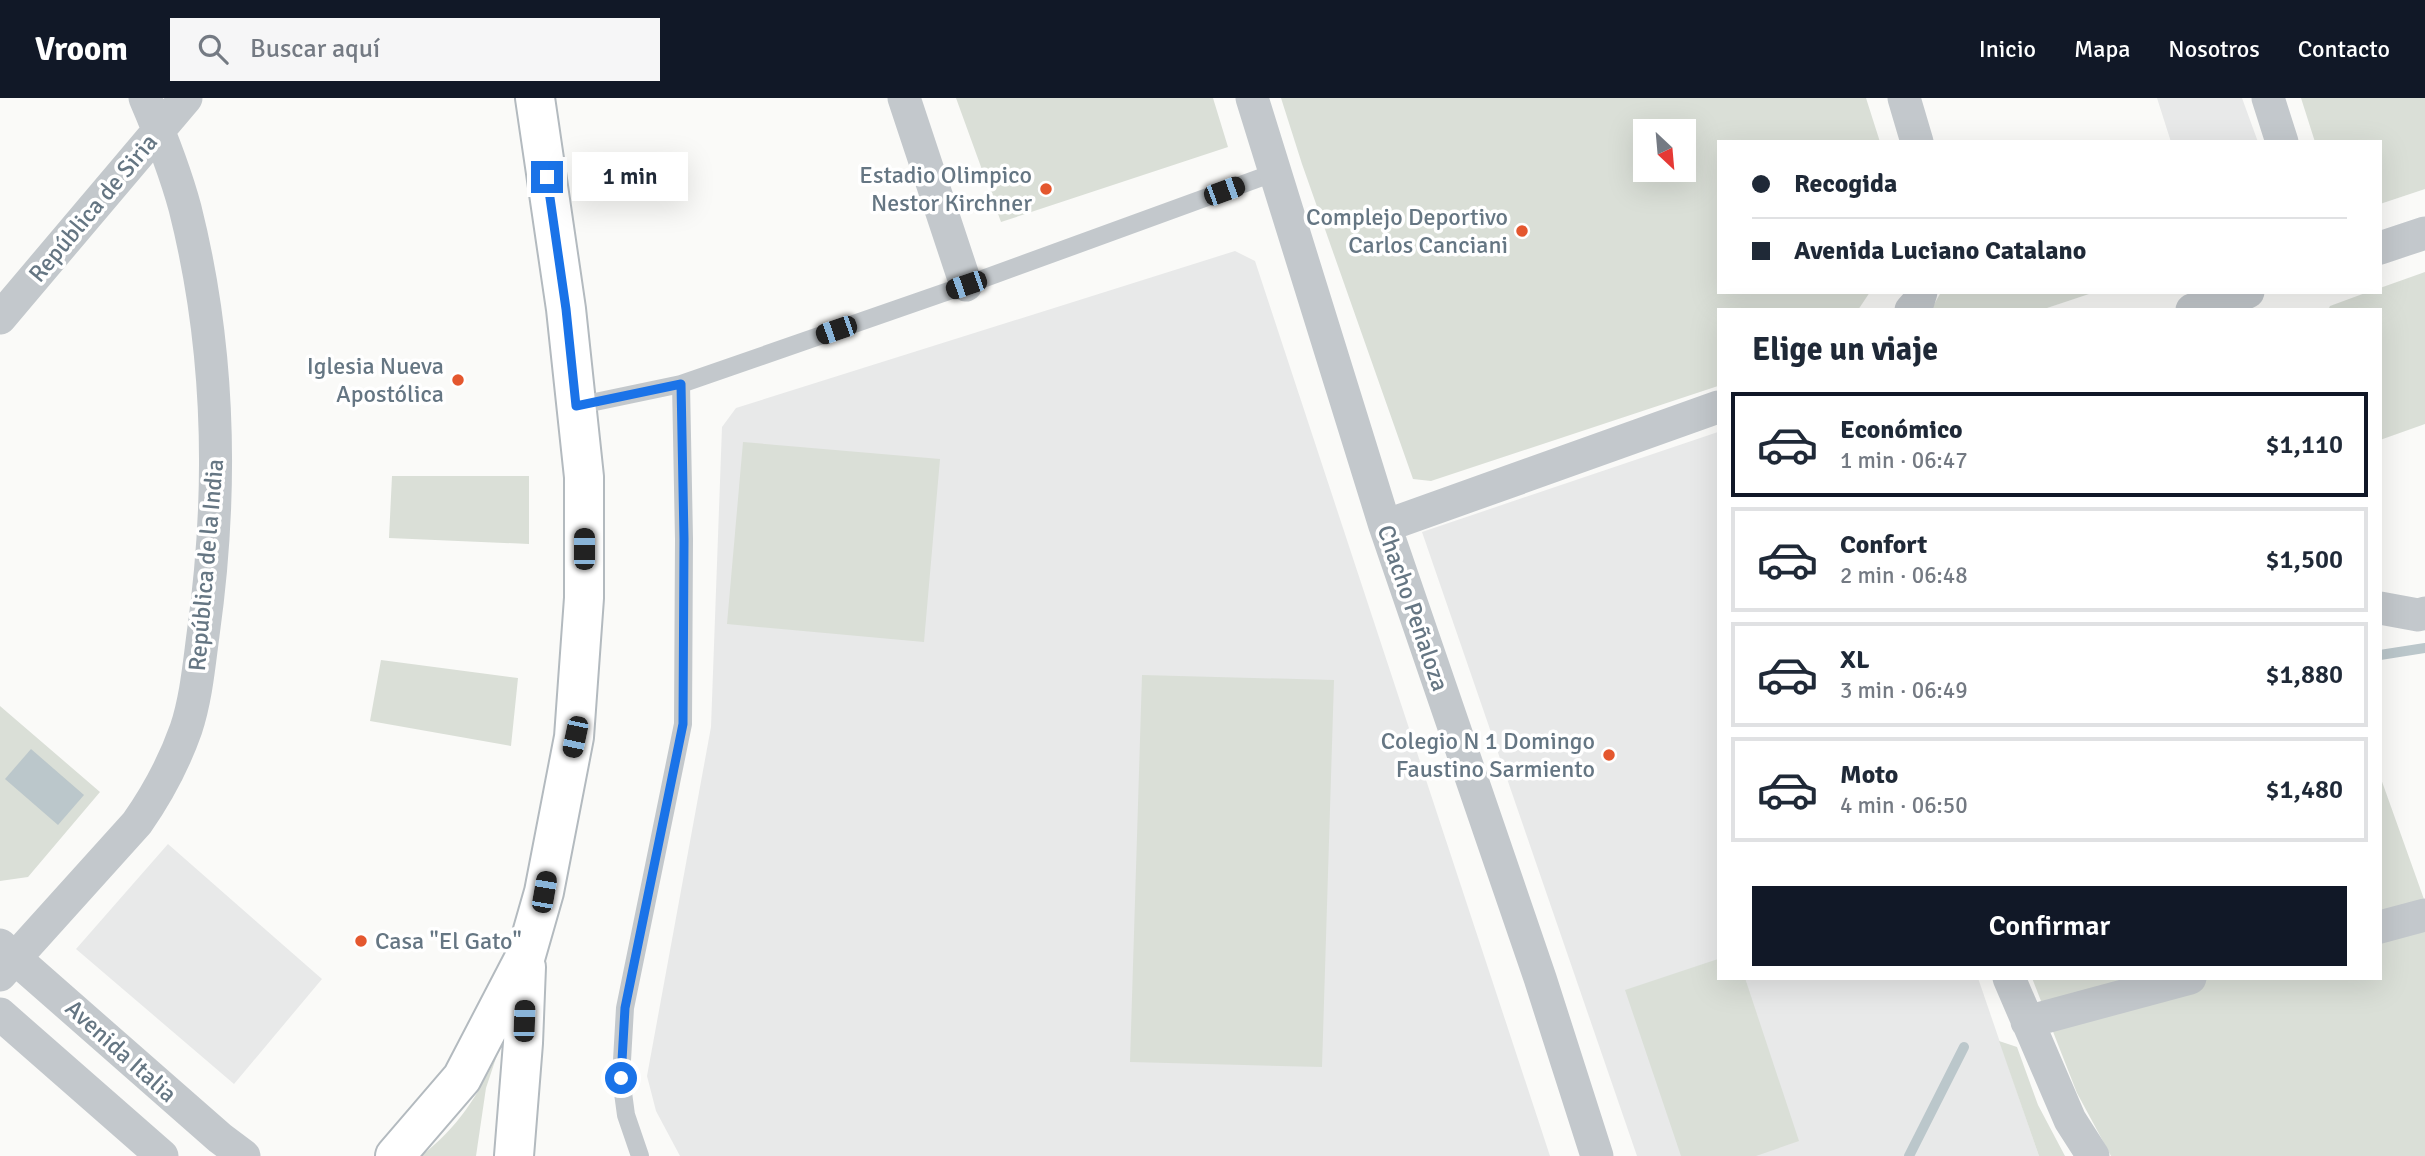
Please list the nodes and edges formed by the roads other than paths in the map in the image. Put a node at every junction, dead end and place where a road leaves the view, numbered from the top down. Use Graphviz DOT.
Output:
graph roads {
  1 [pos="145,98"];
  2 [pos="186,98"];
  3 [pos="535,98"];
  4 [pos="904,98"];
  5 [pos="1252,98"];
  6 [pos="1904,98"];
  7 [pos="2268,98"];
  8 [pos="159,131"];
  9 [pos="1916,140"];
  10 [pos="2281,140"];
  11 [pos="1276,172"];
  12 [pos="2425,233"];
  13 [pos="2382,247"];
  14 [pos="966,285"];
  15 [pos="2245,299"];
  16 [pos="2202,308"];
  17 [pos="0,318"];
  18 [pos="681,384"];
  19 [pos="576,406"];
  20 [pos="1717,407"];
  21 [pos="1385,526"];
  22 [pos="2382,608"];
  23 [pos="2425,613"];
  24 [pos="2425,915"];
  25 [pos="2382,926"];
  26 [pos="526,955"];
  27 [pos="5,959"];
  28 [pos="2010,980"];
  29 [pos="2183,980"];
  30 [pos="0,1014"];
  31 [pos="2028,1022"];
  32 [pos="162,1156"];
  33 [pos="244,1156"];
  34 [pos="395,1156"];
  35 [pos="514,1156"];
  36 [pos="640,1156"];
  37 [pos="1597,1156"];
  38 [pos="2093,1156"];
  1 -- 8 [label="street, República de la India"];
  2 -- 8 [label="street, República de Siria"];
  3 -- 19 [label="main road"];
  4 -- 14 [label="street"];
  5 -- 11 [label="street, Chacho Peñaloza"];
  6 -- 9 [label="street"];
  7 -- 10 [label="street"];
  8 -- 17 [label="street, República de Siria"];
  8 -- 27 [label="street, República de la India"];
  11 -- 14 [label="lane"];
  11 -- 21 [label="street, Chacho Peñaloza"];
  12 -- 13 [label="street"];
  14 -- 18 [label="lane"];
  15 -- 16 [label="street"];
  18 -- 19 [label="lane"];
  18 -- 36 [label="lane"];
  19 -- 26 [label="main road"];
  20 -- 21 [label="street"];
  21 -- 37 [label="street, Chacho Peñaloza"];
  22 -- 23 [label="street"];
  24 -- 25 [label="street"];
  26 -- 34 [label="main road"];
  26 -- 35 [label="main road"];
  27 -- 33 [label="street, Avenida Italia"];
  28 -- 31 [label="street"];
  29 -- 31 [label="street"];
  30 -- 32 [label="street"];
  31 -- 38 [label="street"];
}
